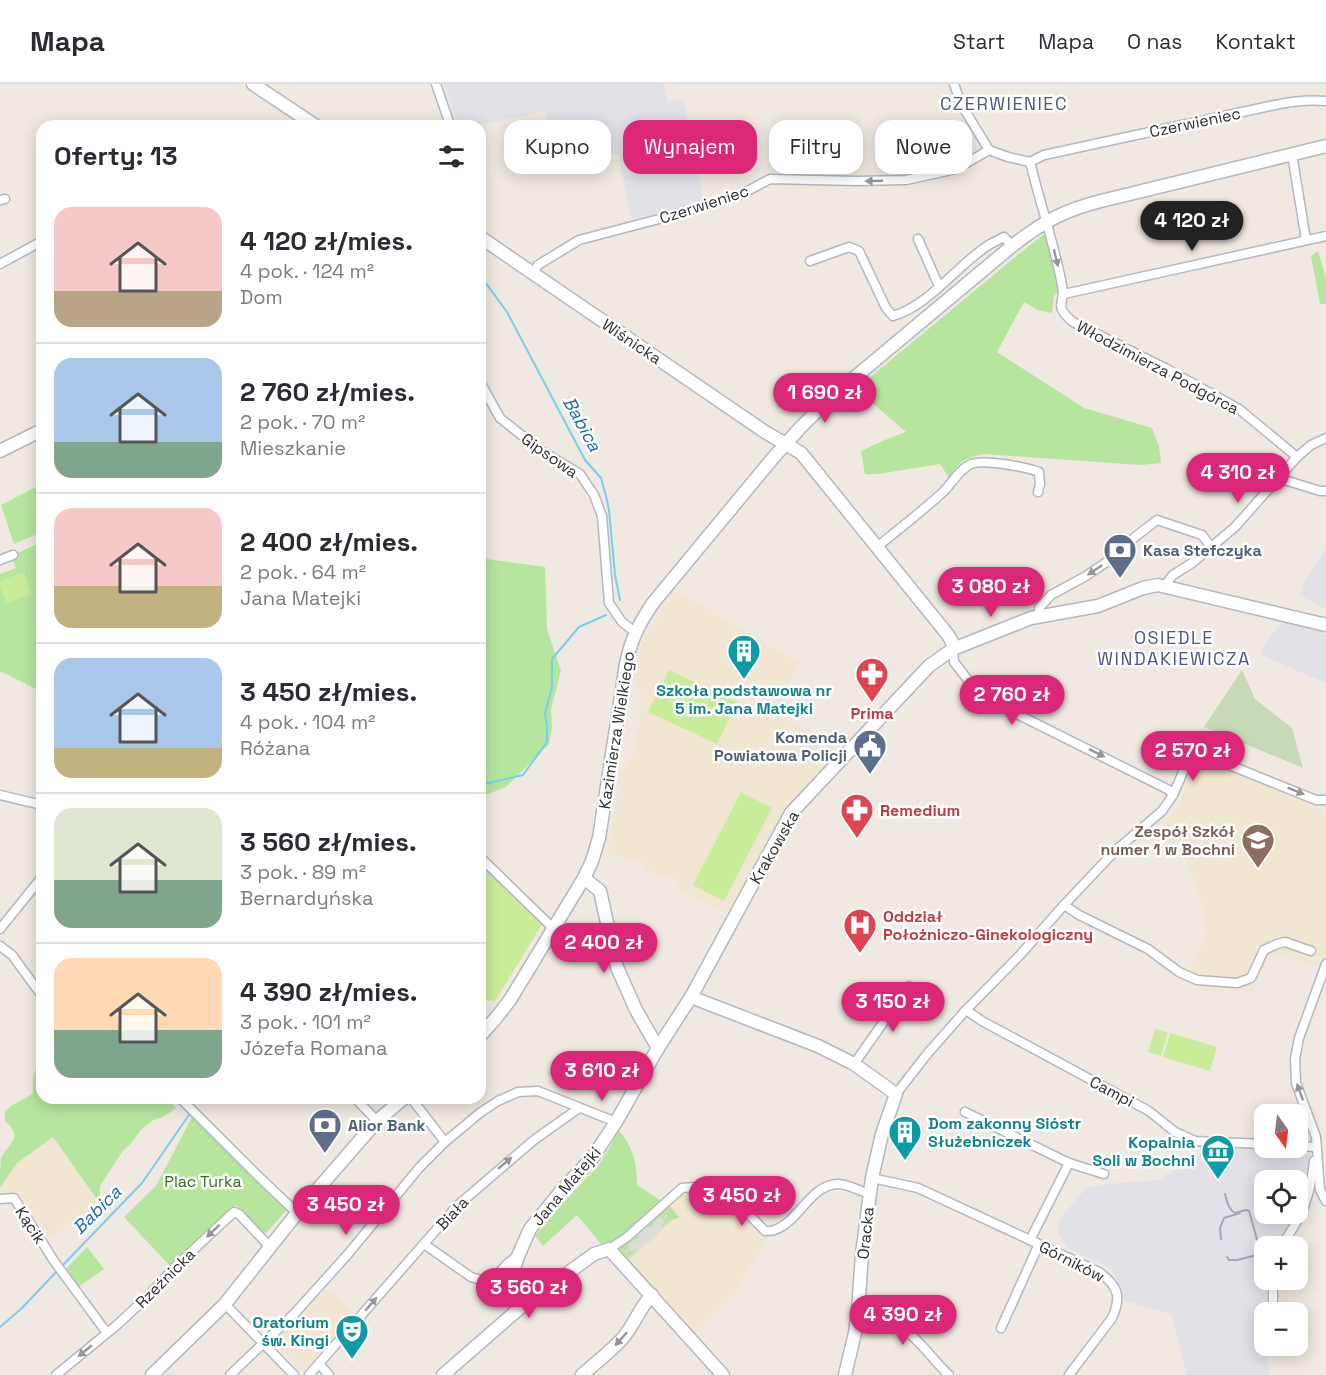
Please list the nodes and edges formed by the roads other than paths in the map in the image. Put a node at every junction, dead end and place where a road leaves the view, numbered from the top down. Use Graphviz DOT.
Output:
graph roads {
  1 [pos="253,84"];
  2 [pos="436,84"];
  3 [pos="954,84"];
  4 [pos="1326,101"];
  5 [pos="307,120"];
  6 [pos="448,120"];
  7 [pos="1326,146"];
  8 [pos="989,150"];
  9 [pos="1292,154"];
  10 [pos="1030,162"];
  11 [pos="1047,222"];
  12 [pos="1326,236"];
  13 [pos="918,239"];
  14 [pos="1306,240"];
  15 [pos="486,241"];
  16 [pos="36,243"];
  17 [pos="1012,246"];
  18 [pos="810,261"];
  19 [pos="0,264"];
  20 [pos="532,273"];
  21 [pos="939,286"];
  22 [pos="1064,294"];
  23 [pos="486,393"];
  24 [pos="36,433"];
  25 [pos="1326,438"];
  26 [pos="785,444"];
  27 [pos="0,451"];
  28 [pos="1297,457"];
  29 [pos="1278,478"];
  30 [pos="1326,491"];
  31 [pos="1038,492"];
  32 [pos="878,547"];
  33 [pos="1211,547"];
  34 [pos="13,555"];
  35 [pos="0,560"];
  36 [pos="1164,586"];
  37 [pos="1040,615"];
  38 [pos="1326,625"];
  39 [pos="635,632"];
  40 [pos="953,650"];
  41 [pos="0,795"];
  42 [pos="1173,795"];
  43 [pos="1326,800"];
  44 [pos="36,804"];
  45 [pos="486,863"];
  46 [pos="584,878"];
  47 [pos="36,884"];
  48 [pos="1064,905"];
  49 [pos="553,928"];
  50 [pos="0,929"];
  51 [pos="0,946"];
  52 [pos="1311,951"];
  53 [pos="1326,964"];
  54 [pos="36,983"];
  55 [pos="909,986"];
  56 [pos="691,997"];
  57 [pos="966,1010"];
  58 [pos="486,1029"];
  59 [pos="658,1048"];
  60 [pos="854,1064"];
  61 [pos="896,1094"];
  62 [pos="186,1104"];
  63 [pos="361,1104"];
  64 [pos="397,1104"];
  65 [pos="416,1104"];
  66 [pos="579,1108"];
  67 [pos="965,1112"];
  68 [pos="377,1121"];
  69 [pos="616,1122"];
  70 [pos="445,1142"];
  71 [pos="1254,1144"];
  72 [pos="1308,1148"];
  73 [pos="1317,1150"];
  74 [pos="1069,1163"];
  75 [pos="1104,1174"];
  76 [pos="872,1178"];
  77 [pos="869,1194"];
  78 [pos="0,1199"];
  79 [pos="1326,1201"];
  80 [pos="297,1213"];
  81 [pos="1287,1236"];
  82 [pos="1034,1242"];
  83 [pos="424,1244"];
  84 [pos="270,1247"];
  85 [pos="609,1249"];
  86 [pos="518,1256"];
  87 [pos="652,1295"];
  88 [pos="225,1304"];
  89 [pos="521,1306"];
  90 [pos="858,1311"];
  91 [pos="1001,1328"];
  92 [pos="107,1334"];
  93 [pos="263,1344"];
  94 [pos="320,1365"];
  95 [pos="56,1375"];
  96 [pos="152,1375"];
  97 [pos="230,1375"];
  98 [pos="294,1375"];
  99 [pos="309,1375"];
  100 [pos="329,1375"];
  101 [pos="443,1375"];
  102 [pos="582,1375"];
  103 [pos="723,1375"];
  104 [pos="845,1375"];
  105 [pos="950,1375"];
  106 [pos="1069,1375"];
  1 -- 5 [label="street"];
  2 -- 6 [label="street"];
  3 -- 8 [label="street"];
  4 -- 10 [label="street, Czerwieniec"];
  7 -- 9 [label="street, Kazimierza Wielkiego"];
  8 -- 10 [label="street"];
  8 -- 20 [label="street, Czerwieniec, one-way"];
  9 -- 11 [label="street, Kazimierza Wielkiego"];
  9 -- 14 [label="street"];
  10 -- 11 [label="street, Włodzimierza Podgórca"];
  11 -- 17 [label="street, Kazimierza Wielkiego"];
  11 -- 22 [label="street, Włodzimierza Podgórca, one-way"];
  12 -- 14 [label="street"];
  13 -- 21 [label="street"];
  14 -- 22 [label="street"];
  15 -- 20 [label="street, Wiśnicka"];
  16 -- 19 [label="street"];
  17 -- 21 [label="street"];
  17 -- 26 [label="street, Kazimierza Wielkiego"];
  18 -- 21 [label="street"];
  20 -- 26 [label="street, Wiśnicka"];
  22 -- 28 [label="street, Włodzimierza Podgórca"];
  23 -- 39 [label="street, Gipsowa"];
  24 -- 27 [label="street"];
  25 -- 28 [label="street"];
  26 -- 32 [label="street, Wiśnicka"];
  26 -- 39 [label="street, Kazimierza Wielkiego"];
  28 -- 29 [label="street"];
  29 -- 30 [label="street"];
  29 -- 33 [label="street"];
  31 -- 32 [label="street"];
  32 -- 40 [label="street, Wiśnicka"];
  33 -- 36 [label="street"];
  33 -- 37 [label="street, one-way"];
  34 -- 35 [label="street"];
  36 -- 37 [label="street, Krakowska"];
  36 -- 38 [label="street"];
  37 -- 40 [label="street, Krakowska"];
  39 -- 46 [label="street, Kazimierza Wielkiego"];
  40 -- 42 [label="street, one-way"];
  40 -- 56 [label="street, Krakowska"];
  41 -- 44 [label="street"];
  42 -- 43 [label="street, one-way"];
  42 -- 48 [label="street"];
  45 -- 49 [label="street"];
  46 -- 49 [label="street, Kazimierza Wielkiego"];
  46 -- 59 [label="street"];
  47 -- 50 [label="street"];
  48 -- 52 [label="street"];
  48 -- 57 [label="street"];
  49 -- 58 [label="street, Kazimierza Wielkiego"];
  51 -- 54 [label="street"];
  73 -- 53 [label="street, one-way"];
  55 -- 60 [label="street"];
  56 -- 59 [label="street, Krakowska"];
  56 -- 60 [label="street"];
  57 -- 61 [label="street"];
  57 -- 71 [label="street, Campi"];
  59 -- 69 [label="street, Jana Matejki"];
  60 -- 61 [label="street"];
  61 -- 76 [label="street, Oracka"];
  62 -- 80 [label="street"];
  63 -- 68 [label="street"];
  64 -- 68 [label="street"];
  65 -- 70 [label="street"];
  66 -- 69 [label="street"];
  66 -- 70 [label="street"];
  83 -- 66 [label="street, Biała, one-way"];
  67 -- 74 [label="street"];
  68 -- 80 [label="street"];
  69 -- 86 [label="street, Jana Matejki"];
  70 -- 93 [label="street"];
  72 -- 73 [label="street"];
  73 -- 79 [label="street"];
  73 -- 81 [label="street"];
  74 -- 75 [label="street"];
  74 -- 82 [label="street, Górników"];
  76 -- 77 [label="street, Oracka"];
  76 -- 82 [label="street, Górników"];
  77 -- 85 [label="street"];
  77 -- 90 [label="street, Oracka"];
  78 -- 92 [label="street, Kącik"];
  80 -- 84 [label="street"];
  82 -- 91 [label="street"];
  82 -- 106 [label="street, Górników"];
  83 -- 86 [label="street"];
  94 -- 83 [label="street, Biała, one-way"];
  84 -- 88 [label="street"];
  84 -- 92 [label="street, Rzeźnicka, one-way"];
  85 -- 87 [label="street"];
  85 -- 89 [label="street"];
  86 -- 89 [label="street, Jana Matejki"];
  87 -- 102 [label="street, one-way"];
  87 -- 103 [label="street"];
  88 -- 93 [label="street"];
  88 -- 96 [label="street"];
  89 -- 101 [label="street"];
  90 -- 104 [label="street, Oracka"];
  90 -- 105 [label="street"];
  92 -- 95 [label="street, Rzeźnicka, one-way"];
  93 -- 97 [label="street"];
  93 -- 98 [label="street"];
  94 -- 99 [label="street, Biała"];
  94 -- 100 [label="street"];
}
